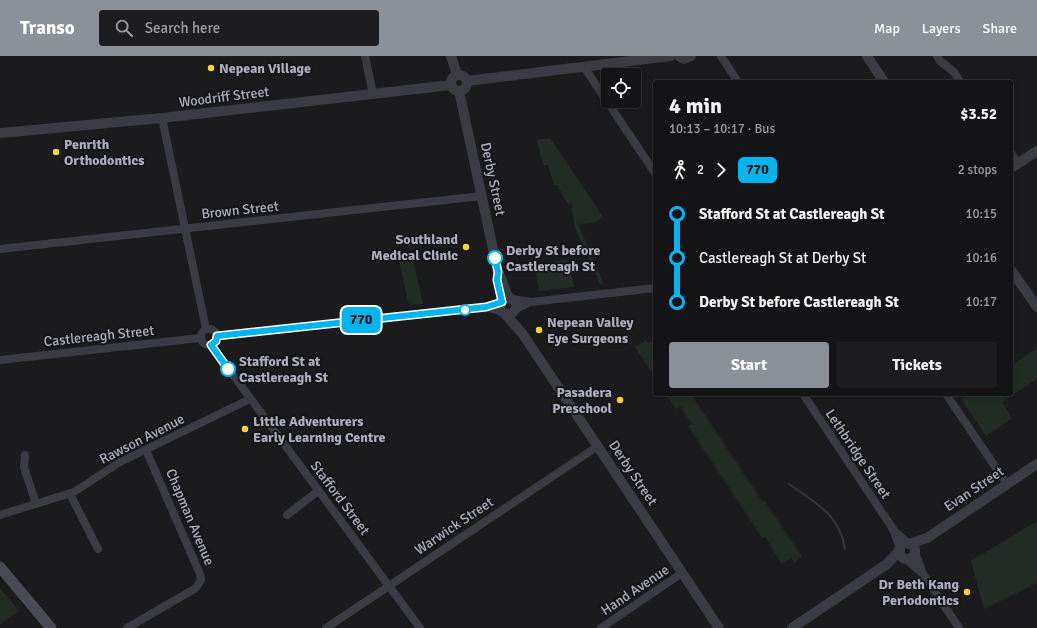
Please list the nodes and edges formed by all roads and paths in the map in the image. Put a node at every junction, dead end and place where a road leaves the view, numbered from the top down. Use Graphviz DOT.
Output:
graph roads {
  1 [pos="366,56"];
  2 [pos="451,56"];
  3 [pos="671,56"];
  4 [pos="679,56"];
  5 [pos="691,56"];
  6 [pos="721,56"];
  7 [pos="867,56"];
  8 [pos="937,56"];
  9 [pos="584,67"];
  10 [pos="457,75"];
  11 [pos="737,80"];
  12 [pos="883,80"];
  13 [pos="959,80"];
  14 [pos="467,82"];
  15 [pos="451,85"];
  16 [pos="459,91"];
  17 [pos="373,94"];
  18 [pos="162,118"];
  19 [pos="0,133"];
  20 [pos="1037,150"];
  21 [pos="1014,166"];
  22 [pos="653,170"];
  23 [pos="482,196"];
  24 [pos="186,229"];
  25 [pos="0,249"];
  26 [pos="1013,273"];
  27 [pos="653,288"];
  28 [pos="506,300"];
  29 [pos="531,302"];
  30 [pos="486,307"];
  31 [pos="1037,307"];
  32 [pos="515,310"];
  33 [pos="504,313"];
  34 [pos="206,329"];
  35 [pos="522,333"];
  36 [pos="217,336"];
  37 [pos="200,338"];
  38 [pos="211,345"];
  39 [pos="0,360"];
  40 [pos="803,396"];
  41 [pos="947,396"];
  42 [pos="250,399"];
  43 [pos="598,446"];
  44 [pos="146,450"];
  45 [pos="24,455"];
  46 [pos="1037,464"];
  47 [pos="1007,484"];
  48 [pos="318,491"];
  49 [pos="70,494"];
  50 [pos="36,504"];
  51 [pos="0,515"];
  52 [pos="287,515"];
  53 [pos="893,529"];
  54 [pos="912,548"];
  55 [pos="98,549"];
  56 [pos="900,549"];
  57 [pos="906,559"];
  58 [pos="887,564"];
  59 [pos="0,567"];
  60 [pos="682,573"];
  61 [pos="923,574"];
  62 [pos="388,585"];
  63 [pos="51,628"];
  64 [pos="128,628"];
  65 [pos="326,628"];
  66 [pos="420,628"];
  67 [pos="601,628"];
  68 [pos="719,628"];
  69 [pos="792,628"];
  70 [pos="959,628"];
  1 -- 17 [label="street"];
  2 -- 10 [label="street"];
  3 -- 9 [label="street"];
  4 -- 5 [label="street"];
  6 -- 11 [label="street"];
  7 -- 12 [label="street"];
  8 -- 13 [label="street"];
  9 -- 14 [label="street"];
  9 -- 22 [label="street"];
  10 -- 14 [label="street"];
  10 -- 15 [label="street"];
  14 -- 16 [label="street"];
  15 -- 16 [label="street"];
  15 -- 17 [label="street, Woodriff Street"];
  16 -- 23 [label="street, Derby Street"];
  17 -- 18 [label="street, Woodriff Street"];
  18 -- 19 [label="street, Woodriff Street"];
  18 -- 24 [label="street"];
  20 -- 21 [label="street"];
  23 -- 24 [label="street, Brown Street"];
  23 -- 28 [label="street, Derby Street"];
  24 -- 25 [label="street, Brown Street"];
  24 -- 34 [label="street"];
  26 -- 31 [label="street"];
  27 -- 29 [label="street"];
  28 -- 29 [label="street"];
  28 -- 30 [label="street"];
  28 -- 32 [label="street"];
  28 -- 33 [label="street"];
  29 -- 32 [label="street"];
  30 -- 33 [label="street"];
  30 -- 36 [label="street"];
  32 -- 33 [label="street"];
  32 -- 35 [label="street, Derby Street"];
  33 -- 35 [label="street, Derby Street"];
  34 -- 36 [label="street"];
  34 -- 37 [label="street"];
  35 -- 43 [label="street, Derby Street"];
  36 -- 38 [label="street"];
  37 -- 38 [label="street"];
  37 -- 39 [label="street, Castlereagh Street"];
  38 -- 42 [label="street, Stafford Street"];
  40 -- 53 [label="street, Lethbridge Street"];
  41 -- 47 [label="street"];
  42 -- 44 [label="street, Rawson Avenue"];
  42 -- 48 [label="street, Stafford Street"];
  43 -- 60 [label="street, Derby Street"];
  43 -- 62 [label="street, Warwick Street"];
  44 -- 49 [label="street, Rawson Avenue"];
  44 -- 64 [label="street, Chapman Avenue"];
  45 -- 50 [label="street"];
  46 -- 47 [label="street, Evan Street"];
  47 -- 54 [label="street, Evan Street"];
  48 -- 52 [label="street"];
  48 -- 62 [label="street, Stafford Street"];
  49 -- 50 [label="street, Rawson Avenue"];
  49 -- 55 [label="street"];
  50 -- 51 [label="street, Rawson Avenue"];
  53 -- 54 [label="street, Lethbridge Street"];
  53 -- 56 [label="street, Lethbridge Street"];
  54 -- 56 [label="street"];
  54 -- 57 [label="street"];
  54 -- 61 [label="street, Lethbridge Street"];
  56 -- 57 [label="street"];
  56 -- 58 [label="street"];
  57 -- 58 [label="street"];
  57 -- 61 [label="street, Lethbridge Street"];
  58 -- 69 [label="street"];
  59 -- 63 [label="main road"];
  60 -- 67 [label="street, Hand Avenue"];
  60 -- 68 [label="street, Derby Street"];
  61 -- 70 [label="street, Lethbridge Street"];
  62 -- 65 [label="street, Warwick Street"];
  62 -- 66 [label="street, Stafford Street"];
}
